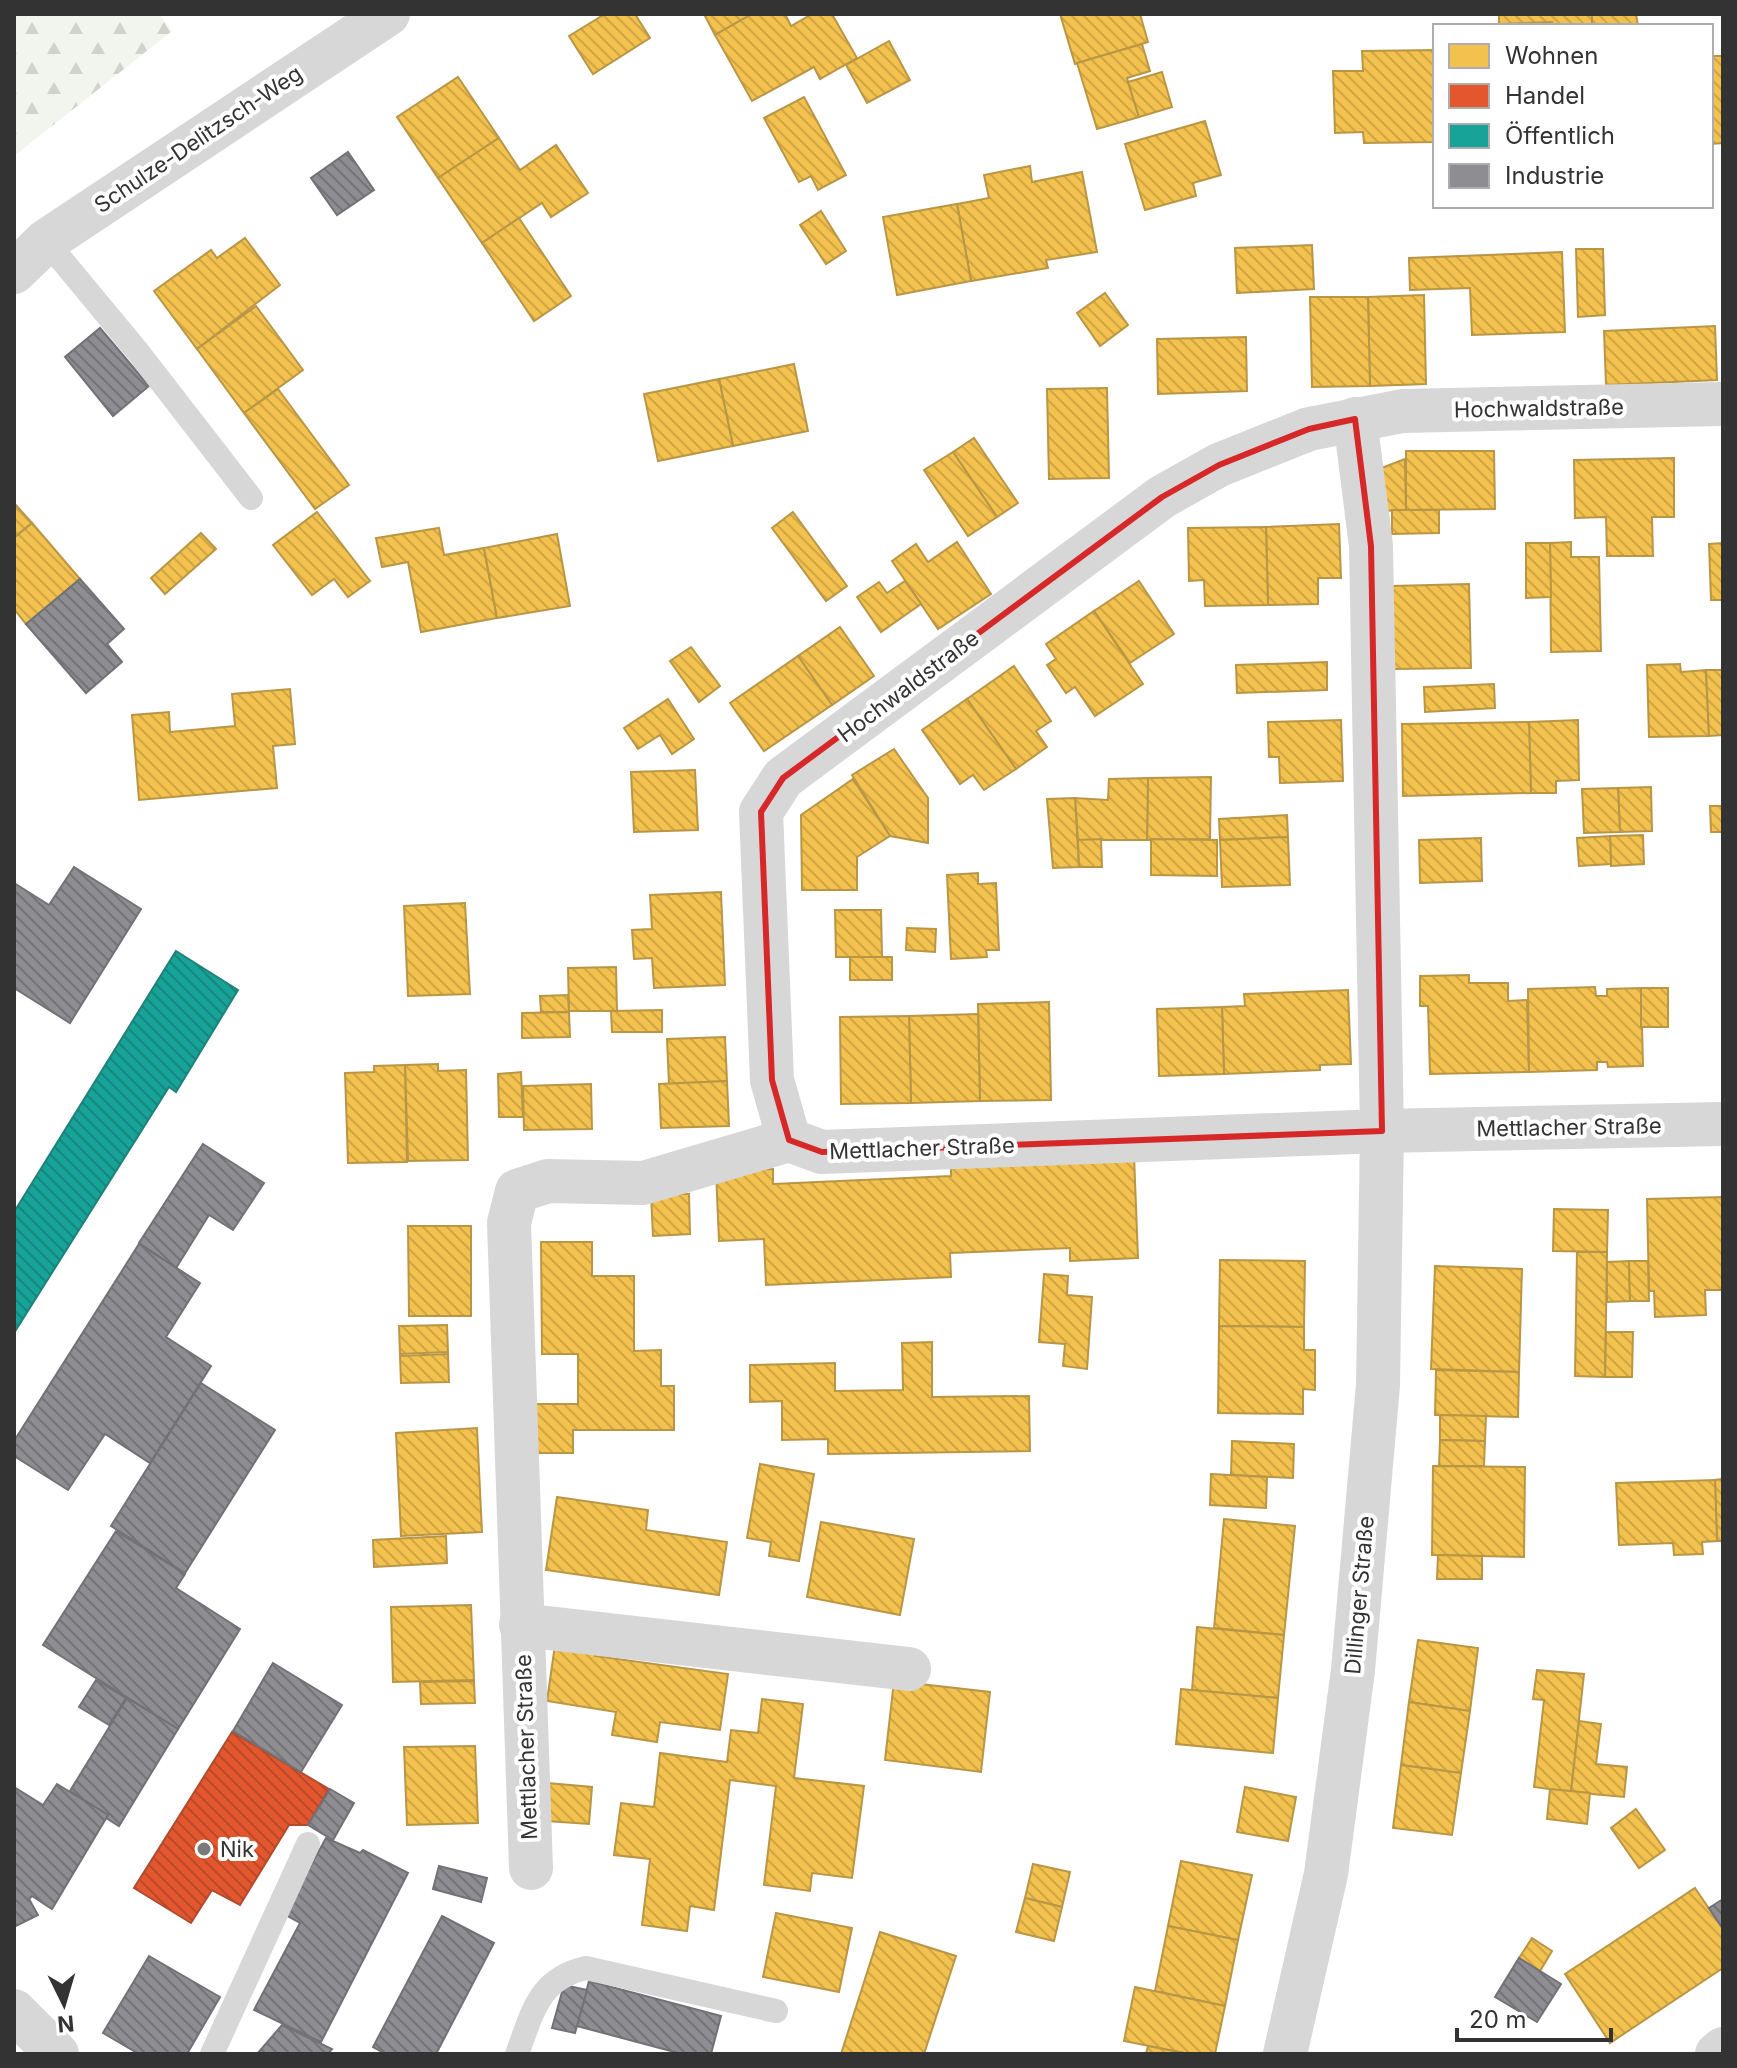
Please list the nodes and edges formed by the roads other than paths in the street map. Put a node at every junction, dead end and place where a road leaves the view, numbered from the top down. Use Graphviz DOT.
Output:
graph roads {
  1 [pos="388,14"];
  2 [pos="46,241"];
  3 [pos="14,272"];
  4 [pos="1723,404"];
  5 [pos="1355,419"];
  6 [pos="251,498"];
  7 [pos="1723,1124"];
  8 [pos="1382,1131"];
  9 [pos="789,1140"];
  10 [pos="521,1625"];
  11 [pos="909,1669"];
  12 [pos="308,1844"];
  13 [pos="531,1868"];
  14 [pos="14,2011"];
  15 [pos="776,2011"];
  16 [pos="1723,2049"];
  17 [pos="57,2054"];
  18 [pos="212,2054"];
  19 [pos="517,2054"];
  20 [pos="1285,2054"];
  21 [pos="1717,2054"];
  1 -- 2 [label="street, Schulze-Delitzsch-Weg"];
  2 -- 3 [label="street, Schulze-Delitzsch-Weg"];
  2 -- 6 [label="lane"];
  4 -- 5 [label="street, Hochwaldstraße"];
  5 -- 8 [label="street"];
  5 -- 9 [label="street, Hochwaldstraße"];
  7 -- 8 [label="street, Mettlacher Straße"];
  8 -- 9 [label="street, Mettlacher Straße"];
  8 -- 20 [label="street, Dillinger Straße"];
  9 -- 10 [label="street, Mettlacher Straße"];
  10 -- 11 [label="street, Mettlacher Straße"];
  10 -- 13 [label="street, Mettlacher Straße"];
  12 -- 18 [label="lane"];
  14 -- 17 [label="street"];
  15 -- 19 [label="lane"];
  16 -- 21 [label="street"];
}
